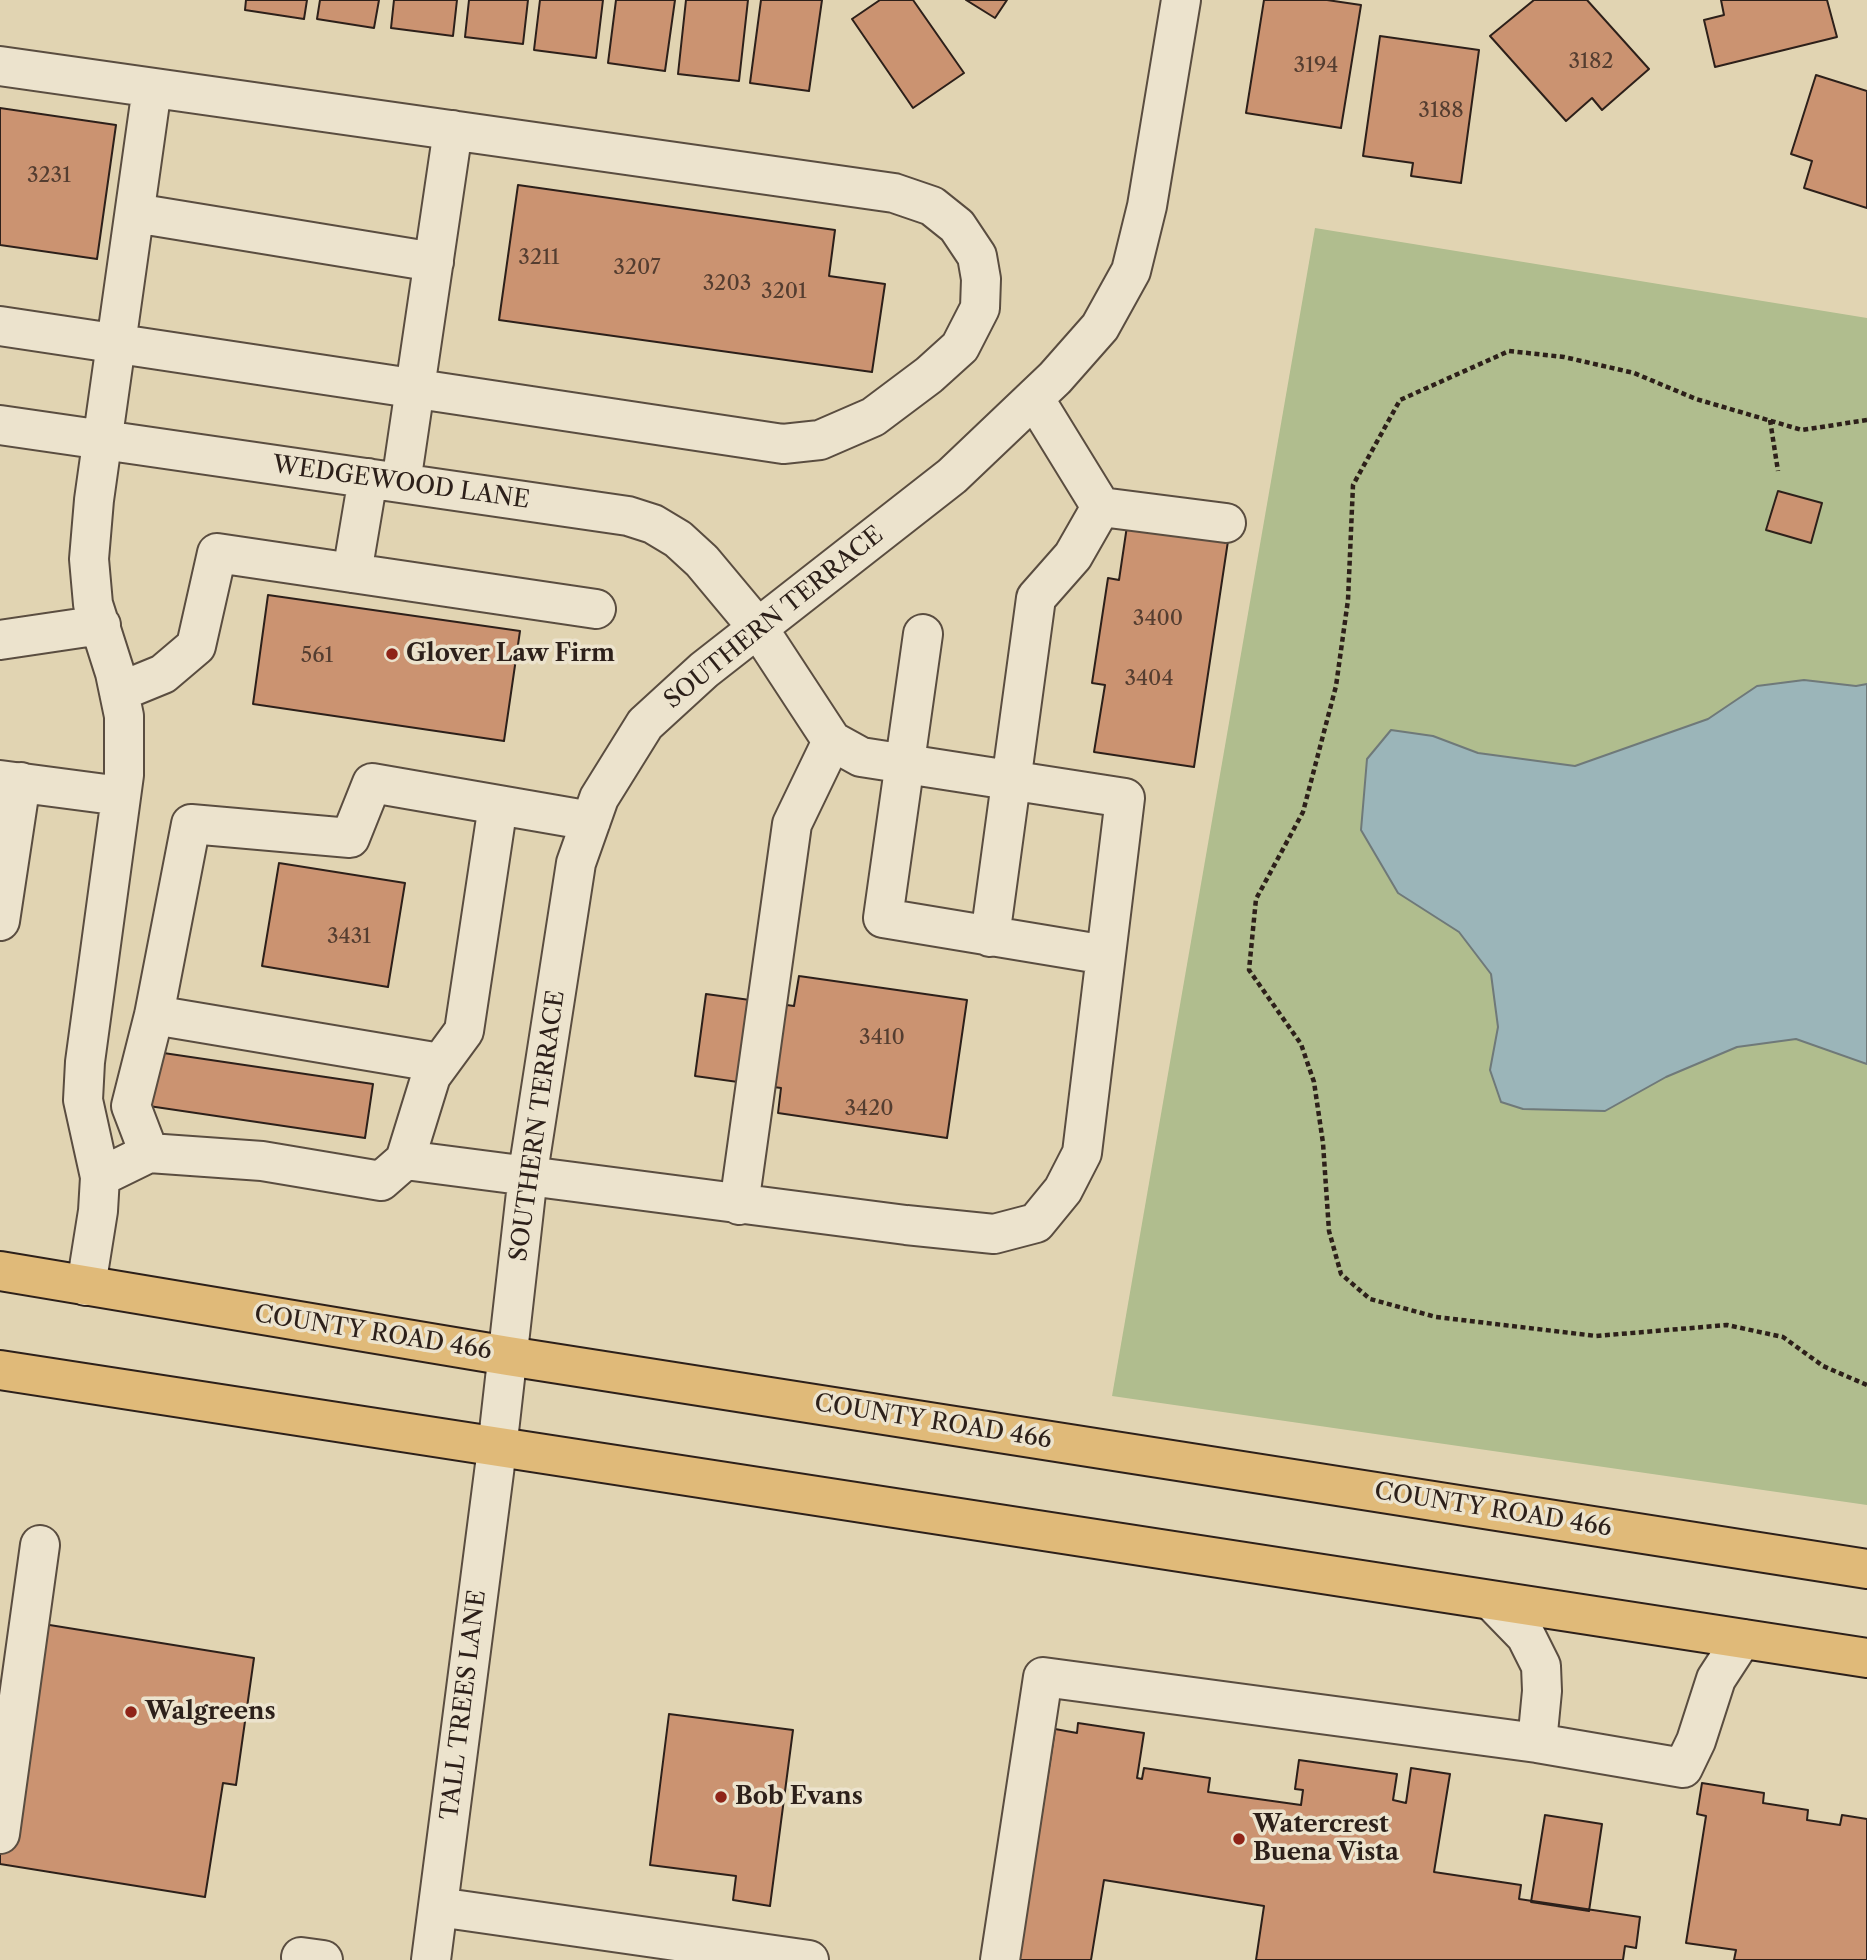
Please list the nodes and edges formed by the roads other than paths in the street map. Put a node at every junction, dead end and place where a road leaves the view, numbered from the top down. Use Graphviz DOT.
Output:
graph roads {
  1 [pos="1181,0"];
  2 [pos="0,66"];
  3 [pos="152,88"];
  4 [pos="453,130"];
  5 [pos="135,213"];
  6 [pos="434,261"];
  7 [pos="0,326"];
  8 [pos="116,343"];
  9 [pos="415,388"];
  10 [pos="1034,398"];
  11 [pos="0,425"];
  12 [pos="103,440"];
  13 [pos="384,480"];
  14 [pos="1101,507"];
  15 [pos="1226,523"];
  16 [pos="352,573"];
  17 [pos="596,609"];
  18 [pos="101,625"];
  19 [pos="758,628"];
  20 [pos="923,634"];
  21 [pos="0,640"];
  22 [pos="119,692"];
  23 [pos="832,741"];
  24 [pos="904,764"];
  25 [pos="11,781"];
  26 [pos="1010,781"];
  27 [pos="121,796"];
  28 [pos="498,805"];
  29 [pos="591,821"];
  30 [pos="0,921"];
  31 [pos="990,937"];
  32 [pos="1106,955"];
  33 [pos="154,1016"];
  34 [pos="440,1063"];
  35 [pos="149,1153"];
  36 [pos="405,1160"];
  37 [pos="528,1176"];
  38 [pos="100,1177"];
  39 [pos="739,1205"];
  40 [pos="0,1271"];
  41 [pos="86,1286"];
  42 [pos="508,1356"];
  43 [pos="0,1370"];
  44 [pos="497,1449"];
  45 [pos="40,1545"];
  46 [pos="1867,1569"];
  47 [pos="1492,1601"];
  48 [pos="1742,1639"];
  49 [pos="1867,1658"];
  50 [pos="1537,1743"];
  51 [pos="0,1834"];
  52 [pos="438,1907"];
  53 [pos="431,1960"];
  54 [pos="808,1960"];
  55 [pos="1000,1960"];
  1 -- 10 [label="street, SOUTHERN TERRACE"];
  2 -- 3 [label="street"];
  3 -- 4 [label="street"];
  3 -- 5 [label="street"];
  4 -- 6 [label="street"];
  4 -- 9 [label="street"];
  5 -- 6 [label="street"];
  5 -- 8 [label="street"];
  6 -- 9 [label="street"];
  7 -- 8 [label="street"];
  8 -- 9 [label="street"];
  8 -- 12 [label="street"];
  9 -- 13 [label="street"];
  10 -- 14 [label="street"];
  10 -- 19 [label="street, SOUTHERN TERRACE"];
  11 -- 12 [label="street, WEDGEWOOD LANE"];
  12 -- 13 [label="street, WEDGEWOOD LANE"];
  12 -- 18 [label="street"];
  13 -- 16 [label="street"];
  13 -- 19 [label="street, WEDGEWOOD LANE"];
  14 -- 15 [label="street"];
  14 -- 26 [label="street"];
  16 -- 17 [label="street"];
  16 -- 22 [label="street"];
  18 -- 21 [label="street"];
  18 -- 22 [label="street"];
  19 -- 23 [label="street, WEDGEWOOD LANE"];
  19 -- 29 [label="street, SOUTHERN TERRACE"];
  20 -- 24 [label="street"];
  22 -- 27 [label="street"];
  23 -- 24 [label="street"];
  23 -- 39 [label="street"];
  24 -- 26 [label="street"];
  24 -- 31 [label="street"];
  25 -- 27 [label="street"];
  25 -- 30 [label="street"];
  26 -- 31 [label="street"];
  26 -- 32 [label="street"];
  27 -- 38 [label="street"];
  28 -- 29 [label="street"];
  28 -- 33 [label="street"];
  28 -- 34 [label="street"];
  29 -- 37 [label="street, SOUTHERN TERRACE"];
  31 -- 32 [label="street"];
  32 -- 39 [label="street"];
  33 -- 34 [label="street"];
  33 -- 35 [label="street"];
  34 -- 36 [label="street"];
  35 -- 36 [label="street"];
  35 -- 38 [label="street"];
  36 -- 37 [label="street"];
  37 -- 39 [label="street"];
  37 -- 42 [label="street, SOUTHERN TERRACE"];
  38 -- 41 [label="street"];
  40 -- 41 [label="main road, COUNTY ROAD 466"];
  41 -- 42 [label="main road, COUNTY ROAD 466"];
  42 -- 44 [label="street, SOUTHERN TERRACE"];
  42 -- 46 [label="main road, COUNTY ROAD 466"];
  43 -- 44 [label="main road"];
  44 -- 47 [label="main road"];
  44 -- 52 [label="street, TALL TREES LANE"];
  45 -- 51 [label="street"];
  47 -- 48 [label="main road"];
  47 -- 50 [label="street"];
  48 -- 49 [label="main road"];
  48 -- 50 [label="street"];
  50 -- 55 [label="street"];
  52 -- 53 [label="street, TALL TREES LANE"];
  52 -- 54 [label="street"];
}
